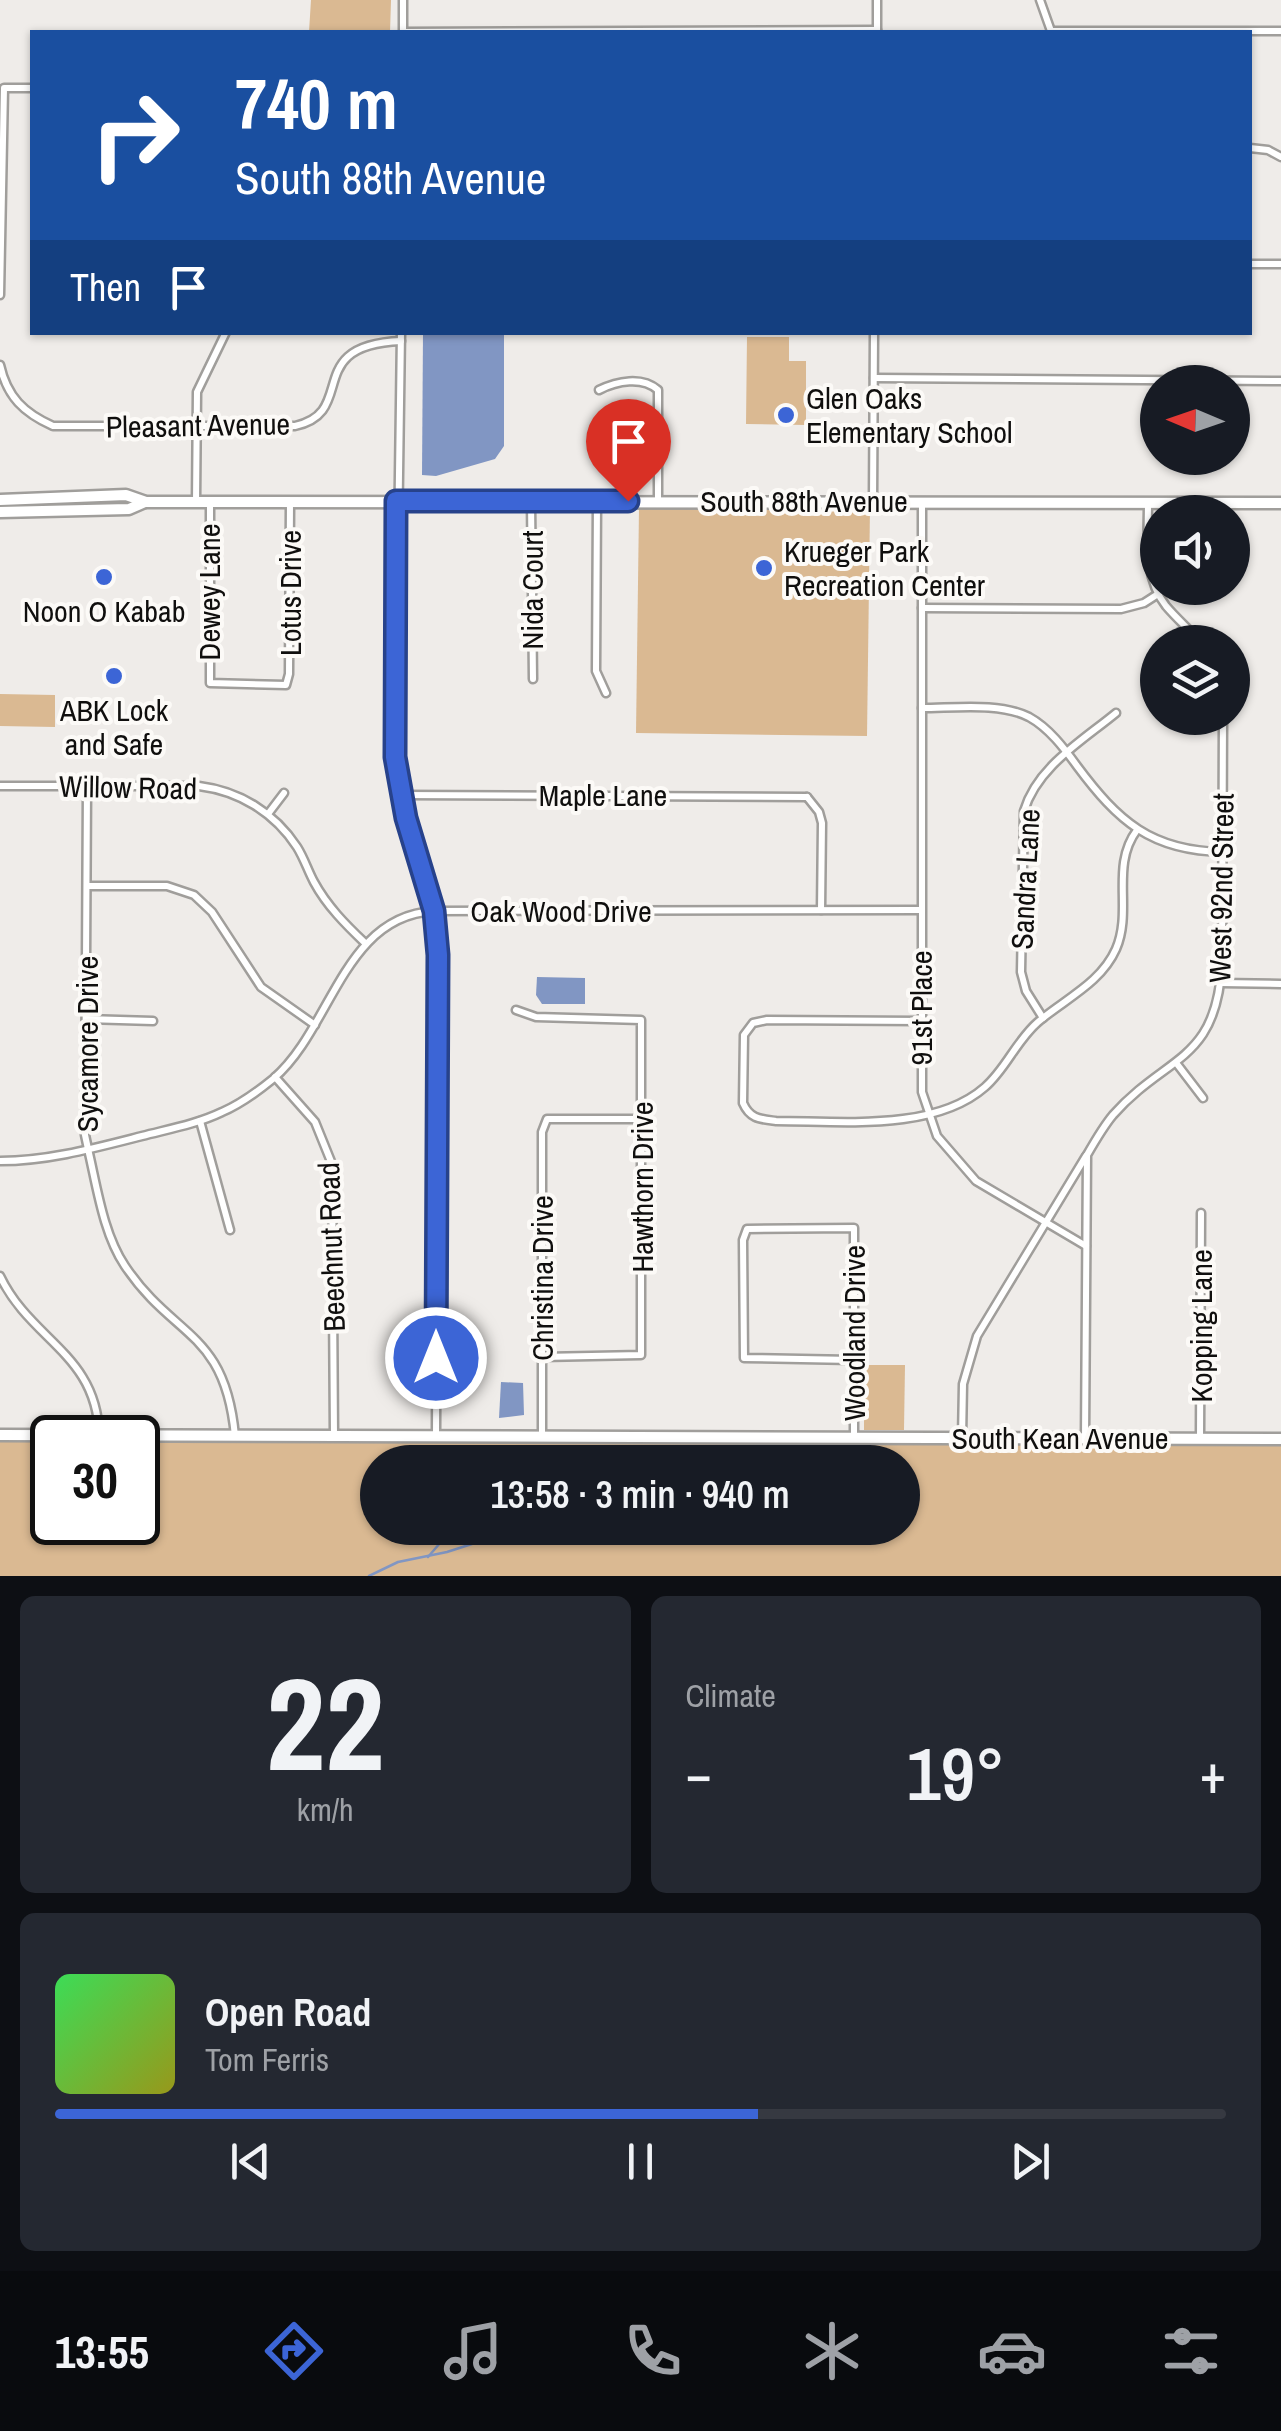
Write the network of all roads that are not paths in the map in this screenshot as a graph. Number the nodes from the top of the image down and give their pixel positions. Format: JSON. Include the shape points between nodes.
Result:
{"nodes":[{"id":1,"x":403,"y":0,"type":"edge"},
{"id":2,"x":877,"y":0,"type":"edge"},
{"id":3,"x":1040,"y":0,"type":"edge"},
{"id":4,"x":403,"y":30,"type":"edge"},
{"id":5,"x":877,"y":30,"type":"edge"},
{"id":6,"x":1050,"y":30,"type":"edge"},
{"id":7,"x":1252,"y":31,"type":"edge"},
{"id":8,"x":1281,"y":31,"type":"edge"},
{"id":9,"x":30,"y":88,"type":"edge"},
{"id":10,"x":1252,"y":148,"type":"edge"},
{"id":11,"x":1281,"y":157,"type":"edge"},
{"id":12,"x":1,"y":168,"type":"edge"},
{"id":13,"x":1252,"y":264,"type":"edge"},
{"id":14,"x":1281,"y":264,"type":"edge"},
{"id":15,"x":0,"y":295,"type":"edge"},
{"id":16,"x":224,"y":335,"type":"edge"},
{"id":17,"x":874,"y":335,"type":"edge"},
{"id":18,"x":401,"y":337,"type":"edge"},
{"id":19,"x":0,"y":365,"type":"edge"},
{"id":20,"x":874,"y":378,"type":"junction"},
{"id":21,"x":1281,"y":381,"type":"edge"},
{"id":22,"x":599,"y":390,"type":"dead end"},
{"id":23,"x":196,"y":426,"type":"junction"},
{"id":24,"x":0,"y":500,"type":"edge"},
{"id":25,"x":922,"y":500,"type":"junction"},
{"id":26,"x":396,"y":501,"type":"junction"},
{"id":27,"x":531,"y":501,"type":"junction"},
{"id":28,"x":597,"y":501,"type":"junction"},
{"id":29,"x":658,"y":501,"type":"junction"},
{"id":30,"x":872,"y":501,"type":"junction"},
{"id":31,"x":146,"y":502,"type":"junction"},
{"id":32,"x":196,"y":502,"type":"junction"},
{"id":33,"x":210,"y":502,"type":"junction"},
{"id":34,"x":290,"y":502,"type":"junction"},
{"id":35,"x":1140,"y":502,"type":"edge"},
{"id":36,"x":1250,"y":503,"type":"edge"},
{"id":37,"x":1281,"y":503,"type":"edge"},
{"id":38,"x":0,"y":512,"type":"edge"},
{"id":39,"x":1140,"y":604,"type":"edge"},
{"id":40,"x":1168,"y":605,"type":"edge"},
{"id":41,"x":922,"y":608,"type":"junction"},
{"id":42,"x":1185,"y":625,"type":"edge"},
{"id":43,"x":532,"y":679,"type":"dead end"},
{"id":44,"x":286,"y":684,"type":"joint"},
{"id":45,"x":606,"y":694,"type":"dead end"},
{"id":46,"x":922,"y":708,"type":"junction"},
{"id":47,"x":1116,"y":713,"type":"dead end"},
{"id":48,"x":1223,"y":735,"type":"edge"},
{"id":49,"x":1067,"y":753,"type":"junction"},
{"id":50,"x":0,"y":786,"type":"edge"},
{"id":51,"x":87,"y":787,"type":"junction"},
{"id":52,"x":813,"y":790,"type":"dead end"},
{"id":53,"x":284,"y":792,"type":"dead end"},
{"id":54,"x":400,"y":796,"type":"junction"},
{"id":55,"x":807,"y":798,"type":"junction"},
{"id":56,"x":268,"y":814,"type":"junction"},
{"id":57,"x":1137,"y":830,"type":"junction"},
{"id":58,"x":1223,"y":852,"type":"junction"},
{"id":59,"x":87,"y":886,"type":"junction"},
{"id":60,"x":821,"y":910,"type":"junction"},
{"id":61,"x":921,"y":910,"type":"junction"},
{"id":62,"x":434,"y":911,"type":"junction"},
{"id":63,"x":365,"y":943,"type":"junction"},
{"id":64,"x":1221,"y":983,"type":"junction"},
{"id":65,"x":1281,"y":984,"type":"edge"},
{"id":66,"x":516,"y":1010,"type":"dead end"},
{"id":67,"x":1043,"y":1018,"type":"junction"},
{"id":68,"x":86,"y":1019,"type":"junction"},
{"id":69,"x":153,"y":1020,"type":"dead end"},
{"id":70,"x":921,"y":1021,"type":"junction"},
{"id":71,"x":315,"y":1024,"type":"junction"},
{"id":72,"x":1177,"y":1064,"type":"junction"},
{"id":73,"x":276,"y":1078,"type":"junction"},
{"id":74,"x":1203,"y":1098,"type":"dead end"},
{"id":75,"x":928,"y":1113,"type":"junction"},
{"id":76,"x":642,"y":1119,"type":"junction"},
{"id":77,"x":200,"y":1120,"type":"junction"},
{"id":78,"x":88,"y":1149,"type":"junction"},
{"id":79,"x":1087,"y":1154,"type":"junction"},
{"id":80,"x":0,"y":1162,"type":"edge"},
{"id":81,"x":1201,"y":1213,"type":"dead end"},
{"id":82,"x":1045,"y":1222,"type":"junction"},
{"id":83,"x":230,"y":1230,"type":"dead end"},
{"id":84,"x":1086,"y":1246,"type":"junction"},
{"id":85,"x":0,"y":1276,"type":"edge"},
{"id":86,"x":542,"y":1357,"type":"junction"},
{"id":87,"x":853,"y":1360,"type":"junction"},
{"id":88,"x":98,"y":1415,"type":"edge"},
{"id":89,"x":0,"y":1435,"type":"edge"},
{"id":90,"x":30,"y":1435,"type":"edge"},
{"id":91,"x":160,"y":1435,"type":"edge"},
{"id":92,"x":235,"y":1436,"type":"junction"},
{"id":93,"x":334,"y":1436,"type":"junction"},
{"id":94,"x":436,"y":1436,"type":"junction"},
{"id":95,"x":542,"y":1436,"type":"junction"},
{"id":96,"x":854,"y":1438,"type":"junction"},
{"id":97,"x":962,"y":1438,"type":"junction"},
{"id":98,"x":1085,"y":1438,"type":"junction"},
{"id":99,"x":1200,"y":1439,"type":"junction"},
{"id":100,"x":1281,"y":1439,"type":"edge"}],
"edges":[{"from":1,"to":4,"type":"street"},
{"from":2,"to":5,"type":"street"},
{"from":3,"to":6,"type":"street"},
{"from":7,"to":8,"type":"street"},
{"from":9,"to":12,"type":"street","via":[[4,88]]},
{"from":10,"to":11,"type":"street"},
{"from":12,"to":15,"type":"street"},
{"from":13,"to":14,"type":"street"},
{"from":16,"to":23,"type":"street","via":[[199,383]]},
{"from":17,"to":20,"type":"street"},
{"from":18,"to":23,"type":"street","name":"Pleasant Avenue","via":[[349,353],[325,408],[304,424]]},
{"from":18,"to":26,"type":"street"},
{"from":19,"to":23,"type":"street","name":"Pleasant Avenue","via":[[17,405],[53,426]]},
{"from":20,"to":21,"type":"street"},
{"from":20,"to":30,"type":"street"},
{"from":22,"to":29,"type":"street","via":[[614,382],[644,382],[658,390]]},
{"from":23,"to":32,"type":"street"},
{"from":24,"to":31,"type":"street","name":"South 88th Avenue","via":[[126,496]]},
{"from":25,"to":30,"type":"street","name":"South 88th Avenue"},
{"from":25,"to":35,"type":"street","name":"South 88th Avenue"},
{"from":25,"to":41,"type":"street","name":"91st Place"},
{"from":26,"to":27,"type":"street","name":"South 88th Avenue"},
{"from":26,"to":34,"type":"street","name":"South 88th Avenue"},
{"from":26,"to":54,"type":"street","via":[[394,738]]},
{"from":27,"to":28,"type":"street","name":"South 88th Avenue"},
{"from":27,"to":43,"type":"street","name":"Nida Court"},
{"from":28,"to":29,"type":"street","name":"South 88th Avenue"},
{"from":28,"to":45,"type":"street","via":[[596,672]]},
{"from":29,"to":30,"type":"street","name":"South 88th Avenue"},
{"from":31,"to":32,"type":"street","name":"South 88th Avenue"},
{"from":31,"to":38,"type":"street","name":"South 88th Avenue","via":[[129,509]]},
{"from":32,"to":33,"type":"street","name":"South 88th Avenue"},
{"from":33,"to":34,"type":"street","name":"South 88th Avenue"},
{"from":33,"to":44,"type":"street","name":"Dewey Lane","via":[[210,683]]},
{"from":34,"to":44,"type":"street","name":"Lotus Drive"},
{"from":36,"to":37,"type":"street","name":"South 88th Avenue"},
{"from":39,"to":41,"type":"street"},
{"from":40,"to":42,"type":"street"},
{"from":41,"to":46,"type":"street","name":"91st Place"},
{"from":46,"to":49,"type":"street","via":[[1018,712]]},
{"from":46,"to":61,"type":"street","name":"91st Place"},
{"from":47,"to":49,"type":"street","name":"Sandra Lane"},
{"from":48,"to":58,"type":"street","name":"West 92nd Street"},
{"from":49,"to":57,"type":"street"},
{"from":49,"to":67,"type":"street","name":"Sandra Lane","via":[[1036,782],[1021,832],[1021,972]]},
{"from":50,"to":51,"type":"street","name":"Willow Road"},
{"from":51,"to":56,"type":"street","name":"Willow Road","via":[[212,788]]},
{"from":51,"to":59,"type":"street","name":"Sycamore Drive"},
{"from":52,"to":55,"type":"street"},
{"from":53,"to":56,"type":"street"},
{"from":54,"to":55,"type":"street","name":"Maple Lane"},
{"from":54,"to":62,"type":"street"},
{"from":55,"to":60,"type":"street","via":[[822,822]]},
{"from":56,"to":63,"type":"street","name":"Willow Road","via":[[297,847],[326,902]]},
{"from":57,"to":58,"type":"street","via":[[1177,848]]},
{"from":57,"to":67,"type":"street","via":[[1124,857],[1117,947],[1096,978]]},
{"from":58,"to":64,"type":"street","name":"West 92nd Street"},
{"from":59,"to":68,"type":"street","name":"Sycamore Drive"},
{"from":59,"to":71,"type":"street","via":[[166,886],[194,894],[261,987]]},
{"from":60,"to":61,"type":"street","name":"Oak Wood Drive"},
{"from":60,"to":62,"type":"street","name":"Oak Wood Drive"},
{"from":61,"to":70,"type":"street","name":"91st Place"},
{"from":62,"to":63,"type":"street","name":"Oak Wood Drive","via":[[396,919]]},
{"from":62,"to":94,"type":"street"},
{"from":63,"to":71,"type":"street","name":"Oak Wood Drive"},
{"from":64,"to":65,"type":"street"},
{"from":64,"to":72,"type":"street","name":"West 92nd Street","via":[[1210,1024]]},
{"from":66,"to":76,"type":"street","name":"Hawthorn Drive","via":[[536,1017],[641,1020]]},
{"from":67,"to":75,"type":"street","via":[[1019,1038],[982,1090]]},
{"from":68,"to":69,"type":"street"},
{"from":68,"to":78,"type":"street","name":"Sycamore Drive"},
{"from":70,"to":75,"type":"street","name":"91st Place","via":[[920,1075]]},
{"from":70,"to":75,"type":"street","via":[[753,1023],[744,1035],[743,1104],[756,1118],[776,1121],[892,1121]]},
{"from":71,"to":73,"type":"street","name":"Oak Wood Drive"},
{"from":72,"to":74,"type":"street"},
{"from":72,"to":79,"type":"street","name":"West 92nd Street","via":[[1113,1116]]},
{"from":73,"to":77,"type":"street","name":"Oak Wood Drive","via":[[240,1104]]},
{"from":73,"to":93,"type":"street","name":"Beechnut Road","via":[[316,1122],[332,1164]]},
{"from":75,"to":82,"type":"street","name":"91st Place","via":[[945,1148],[976,1181]]},
{"from":76,"to":86,"type":"street","name":"Christina Drive","via":[[546,1120]]},
{"from":76,"to":86,"type":"street","name":"Hawthorn Drive","via":[[641,1355]]},
{"from":77,"to":78,"type":"street","name":"Oak Wood Drive"},
{"from":77,"to":83,"type":"street"},
{"from":78,"to":80,"type":"street","name":"Oak Wood Drive"},
{"from":78,"to":92,"type":"street","name":"Sycamore Drive","via":[[120,1258],[220,1369]]},
{"from":79,"to":82,"type":"street","name":"West 92nd Street"},
{"from":79,"to":84,"type":"street"},
{"from":81,"to":99,"type":"street","name":"Kopping Lane"},
{"from":82,"to":84,"type":"street"},
{"from":82,"to":97,"type":"street","via":[[977,1336],[963,1384]]},
{"from":84,"to":98,"type":"street"},
{"from":85,"to":88,"type":"street","via":[[84,1377]]},
{"from":86,"to":95,"type":"street","name":"Christina Drive"},
{"from":87,"to":87,"type":"street","name":"Woodland Drive","via":[[854,1228],[747,1229],[744,1358]]},
{"from":87,"to":96,"type":"street","name":"Woodland Drive"},
{"from":89,"to":90,"type":"street","name":"South Kean Avenue"},
{"from":91,"to":92,"type":"street","name":"South Kean Avenue"},
{"from":92,"to":93,"type":"street","name":"South Kean Avenue"},
{"from":93,"to":94,"type":"street","name":"South Kean Avenue"},
{"from":94,"to":95,"type":"street","name":"South Kean Avenue"},
{"from":95,"to":96,"type":"street","name":"South Kean Avenue"},
{"from":96,"to":97,"type":"street","name":"South Kean Avenue"},
{"from":97,"to":98,"type":"street","name":"South Kean Avenue"},
{"from":98,"to":99,"type":"street","name":"South Kean Avenue"},
{"from":99,"to":100,"type":"street","name":"South Kean Avenue"}]}
